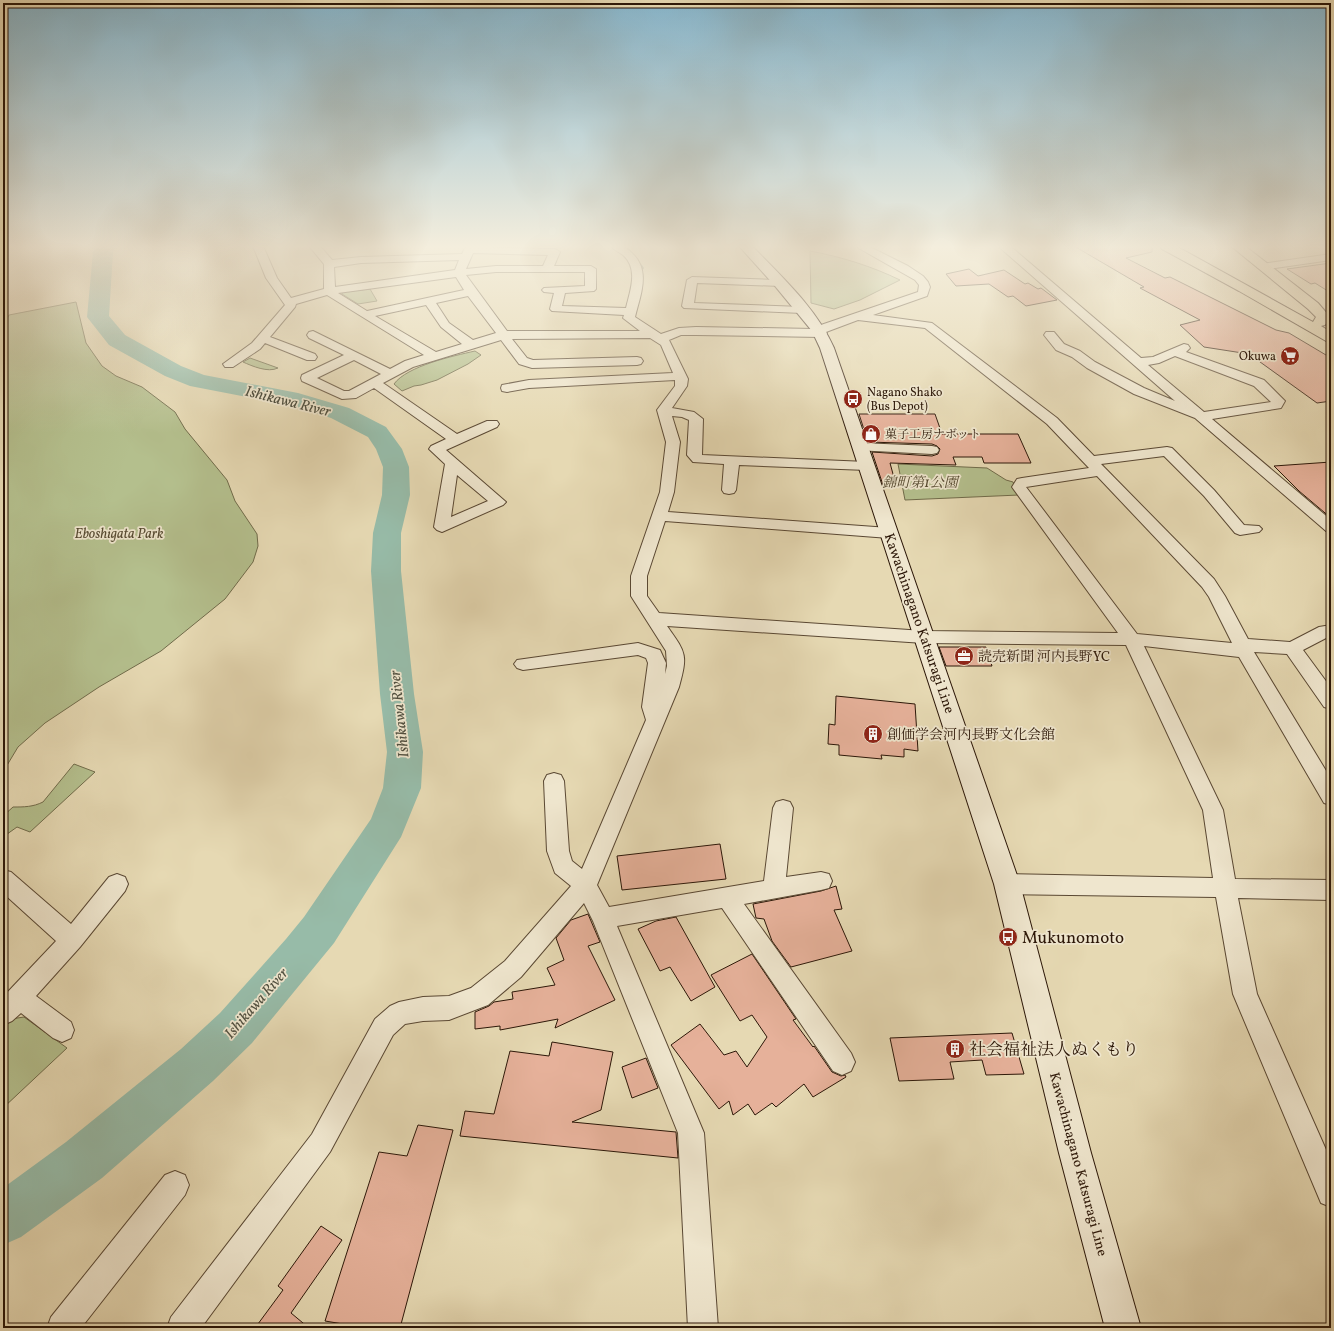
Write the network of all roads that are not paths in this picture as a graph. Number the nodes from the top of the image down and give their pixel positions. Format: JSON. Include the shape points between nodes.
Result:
{"nodes":[{"id":1,"x":289,"y":308,"type":"edge"},
{"id":2,"x":356,"y":308,"type":"edge"},
{"id":3,"x":395,"y":308,"type":"edge"},
{"id":4,"x":434,"y":308,"type":"edge"},
{"id":5,"x":484,"y":308,"type":"edge"},
{"id":6,"x":556,"y":308,"type":"edge"},
{"id":7,"x":632,"y":308,"type":"edge"},
{"id":8,"x":748,"y":308,"type":"edge"},
{"id":9,"x":885,"y":308,"type":"edge"},
{"id":10,"x":1076,"y":308,"type":"edge"},
{"id":11,"x":1287,"y":308,"type":"edge"},
{"id":12,"x":1292,"y":308,"type":"edge"},
{"id":13,"x":1315,"y":308,"type":"edge"},
{"id":14,"x":802,"y":310,"type":"joint"},
{"id":15,"x":631,"y":312,"type":"junction"},
{"id":16,"x":367,"y":314,"type":"junction"},
{"id":17,"x":858,"y":317,"type":"junction"},
{"id":18,"x":1320,"y":325,"type":"edge"},
{"id":19,"x":820,"y":331,"type":"junction"},
{"id":20,"x":313,"y":335,"type":"dead end"},
{"id":21,"x":503,"y":335,"type":"junction"},
{"id":22,"x":1050,"y":335,"type":"dead end"},
{"id":23,"x":656,"y":337,"type":"junction"},
{"id":24,"x":262,"y":338,"type":"junction"},
{"id":25,"x":1331,"y":338,"type":"edge"},
{"id":26,"x":471,"y":345,"type":"junction"},
{"id":27,"x":353,"y":356,"type":"junction"},
{"id":28,"x":434,"y":356,"type":"junction"},
{"id":29,"x":310,"y":357,"type":"dead end"},
{"id":30,"x":637,"y":361,"type":"dead end"},
{"id":31,"x":1139,"y":362,"type":"junction"},
{"id":32,"x":229,"y":364,"type":"dead end"},
{"id":33,"x":391,"y":374,"type":"junction"},
{"id":34,"x":681,"y":376,"type":"junction"},
{"id":35,"x":374,"y":382,"type":"junction"},
{"id":36,"x":507,"y":388,"type":"dead end"},
{"id":37,"x":665,"y":412,"type":"junction"},
{"id":38,"x":1202,"y":416,"type":"junction"},
{"id":39,"x":492,"y":424,"type":"dead end"},
{"id":40,"x":456,"y":440,"type":"junction"},
{"id":41,"x":932,"y":450,"type":"dead end"},
{"id":42,"x":864,"y":457,"type":"junction"},
{"id":43,"x":732,"y":460,"type":"junction"},
{"id":44,"x":452,"y":463,"type":"dead end"},
{"id":45,"x":1095,"y":466,"type":"junction"},
{"id":46,"x":729,"y":490,"type":"dead end"},
{"id":47,"x":659,"y":516,"type":"junction"},
{"id":48,"x":1331,"y":528,"type":"edge"},
{"id":49,"x":1254,"y":529,"type":"dead end"},
{"id":50,"x":889,"y":533,"type":"junction"},
{"id":51,"x":655,"y":619,"type":"junction"},
{"id":52,"x":1331,"y":631,"type":"edge"},
{"id":53,"x":924,"y":637,"type":"junction"},
{"id":54,"x":1132,"y":639,"type":"junction"},
{"id":55,"x":1243,"y":648,"type":"junction"},
{"id":56,"x":1292,"y":648,"type":"junction"},
{"id":57,"x":523,"y":664,"type":"dead end"},
{"id":58,"x":1331,"y":702,"type":"edge"},
{"id":59,"x":655,"y":722,"type":"junction"},
{"id":60,"x":554,"y":781,"type":"dead end"},
{"id":61,"x":1331,"y":797,"type":"edge"},
{"id":62,"x":783,"y":808,"type":"dead end"},
{"id":63,"x":3,"y":879,"type":"edge"},
{"id":64,"x":821,"y":881,"type":"dead end"},
{"id":65,"x":116,"y":884,"type":"dead end"},
{"id":66,"x":1007,"y":884,"type":"junction"},
{"id":67,"x":586,"y":885,"type":"junction"},
{"id":68,"x":1225,"y":888,"type":"junction"},
{"id":69,"x":774,"y":889,"type":"junction"},
{"id":70,"x":1331,"y":890,"type":"edge"},
{"id":71,"x":727,"y":897,"type":"junction"},
{"id":72,"x":603,"y":918,"type":"junction"},
{"id":73,"x":72,"y":940,"type":"junction"},
{"id":74,"x":11,"y":1005,"type":"edge"},
{"id":75,"x":62,"y":1030,"type":"dead end"},
{"id":76,"x":842,"y":1062,"type":"dead end"},
{"id":77,"x":175,"y":1185,"type":"dead end"},
{"id":78,"x":1331,"y":1193,"type":"edge"},
{"id":79,"x":62,"y":1328,"type":"edge"},
{"id":80,"x":182,"y":1328,"type":"edge"},
{"id":81,"x":703,"y":1328,"type":"edge"},
{"id":82,"x":1123,"y":1328,"type":"edge"}],
"edges":[{"from":1,"to":24,"type":"street"},
{"from":2,"to":16,"type":"street"},
{"from":3,"to":16,"type":"street"},
{"from":4,"to":26,"type":"street","via":[[445,324]]},
{"from":5,"to":21,"type":"street"},
{"from":6,"to":15,"type":"street"},
{"from":7,"to":15,"type":"street"},
{"from":8,"to":14,"type":"street"},
{"from":9,"to":17,"type":"street"},
{"from":10,"to":31,"type":"street"},
{"from":11,"to":18,"type":"highway"},
{"from":12,"to":18,"type":"highway"},
{"from":13,"to":18,"type":"highway","via":[[1322,317]]},
{"from":14,"to":19,"type":"main road","name":"Kawachinagano Katsuragi Line"},
{"from":15,"to":23,"type":"street","via":[[629,318]]},
{"from":16,"to":28,"type":"street"},
{"from":17,"to":19,"type":"street"},
{"from":17,"to":45,"type":"street","via":[[928,325],[1052,421]]},
{"from":18,"to":25,"type":"highway"},
{"from":19,"to":23,"type":"street","via":[[696,331]]},
{"from":19,"to":42,"type":"main road","name":"Kawachinagano Katsuragi Line"},
{"from":20,"to":27,"type":"street"},
{"from":21,"to":23,"type":"street"},
{"from":21,"to":26,"type":"street"},
{"from":21,"to":30,"type":"street","via":[[523,361],[532,364]]},
{"from":22,"to":38,"type":"street","via":[[1060,347],[1139,391]]},
{"from":23,"to":34,"type":"street","via":[[666,343]]},
{"from":24,"to":29,"type":"street"},
{"from":24,"to":32,"type":"street","via":[[256,346]]},
{"from":26,"to":28,"type":"street"},
{"from":27,"to":33,"type":"street"},
{"from":27,"to":35,"type":"street","via":[[307,378],[342,395],[351,395]]},
{"from":28,"to":33,"type":"street","via":[[409,364]]},
{"from":31,"to":38,"type":"street"},
{"from":31,"to":38,"type":"street","via":[[1155,360],[1179,350],[1259,383],[1278,401],[1276,405]]},
{"from":33,"to":35,"type":"street"},
{"from":34,"to":36,"type":"street","via":[[529,384]]},
{"from":34,"to":37,"type":"street","via":[[681,386]]},
{"from":35,"to":40,"type":"street"},
{"from":37,"to":43,"type":"street","via":[[684,412],[696,419],[694,455],[698,459]]},
{"from":37,"to":47,"type":"street","via":[[673,442],[667,492]]},
{"from":38,"to":48,"type":"street"},
{"from":39,"to":40,"type":"street"},
{"from":40,"to":44,"type":"street","via":[[436,449]]},
{"from":41,"to":42,"type":"street"},
{"from":42,"to":43,"type":"street"},
{"from":42,"to":50,"type":"main road","name":"Kawachinagano Katsuragi Line"},
{"from":43,"to":46,"type":"street"},
{"from":45,"to":49,"type":"street","via":[[1167,451],[1210,493],[1240,530]]},
{"from":45,"to":54,"type":"street","via":[[1022,482],[1019,487]]},
{"from":45,"to":55,"type":"street","via":[[1208,583]]},
{"from":47,"to":50,"type":"street"},
{"from":47,"to":51,"type":"street","via":[[639,576],[639,596]]},
{"from":50,"to":53,"type":"main road","name":"Kawachinagano Katsuragi Line"},
{"from":51,"to":53,"type":"street"},
{"from":51,"to":59,"type":"street","via":[[675,651],[676,666]]},
{"from":52,"to":56,"type":"street","via":[[1325,631]]},
{"from":53,"to":54,"type":"street"},
{"from":53,"to":66,"type":"main road","name":"Kawachinagano Katsuragi Line"},
{"from":54,"to":55,"type":"street"},
{"from":54,"to":68,"type":"street","via":[[1213,810]]},
{"from":55,"to":56,"type":"street"},
{"from":55,"to":61,"type":"street"},
{"from":56,"to":58,"type":"street"},
{"from":57,"to":59,"type":"street","via":[[638,649],[654,654],[657,663],[651,707]]},
{"from":59,"to":67,"type":"street"},
{"from":60,"to":67,"type":"street","via":[[558,851],[563,866]]},
{"from":62,"to":69,"type":"street"},
{"from":63,"to":73,"type":"street"},
{"from":64,"to":69,"type":"street"},
{"from":65,"to":73,"type":"street"},
{"from":66,"to":68,"type":"street"},
{"from":66,"to":82,"type":"main road","name":"Kawachinagano Katsuragi Line","via":[[1075,1153]]},
{"from":67,"to":72,"type":"street"},
{"from":67,"to":80,"type":"street","via":[[513,970],[479,997],[449,1008],[423,1009],[399,1014],[384,1028],[321,1143]]},
{"from":68,"to":70,"type":"street"},
{"from":68,"to":78,"type":"street","via":[[1245,994]]},
{"from":69,"to":71,"type":"street"},
{"from":71,"to":72,"type":"street"},
{"from":71,"to":76,"type":"street"},
{"from":72,"to":81,"type":"street","via":[[691,1133]]},
{"from":73,"to":74,"type":"street"},
{"from":74,"to":75,"type":"street"},
{"from":77,"to":79,"type":"street"}]}
